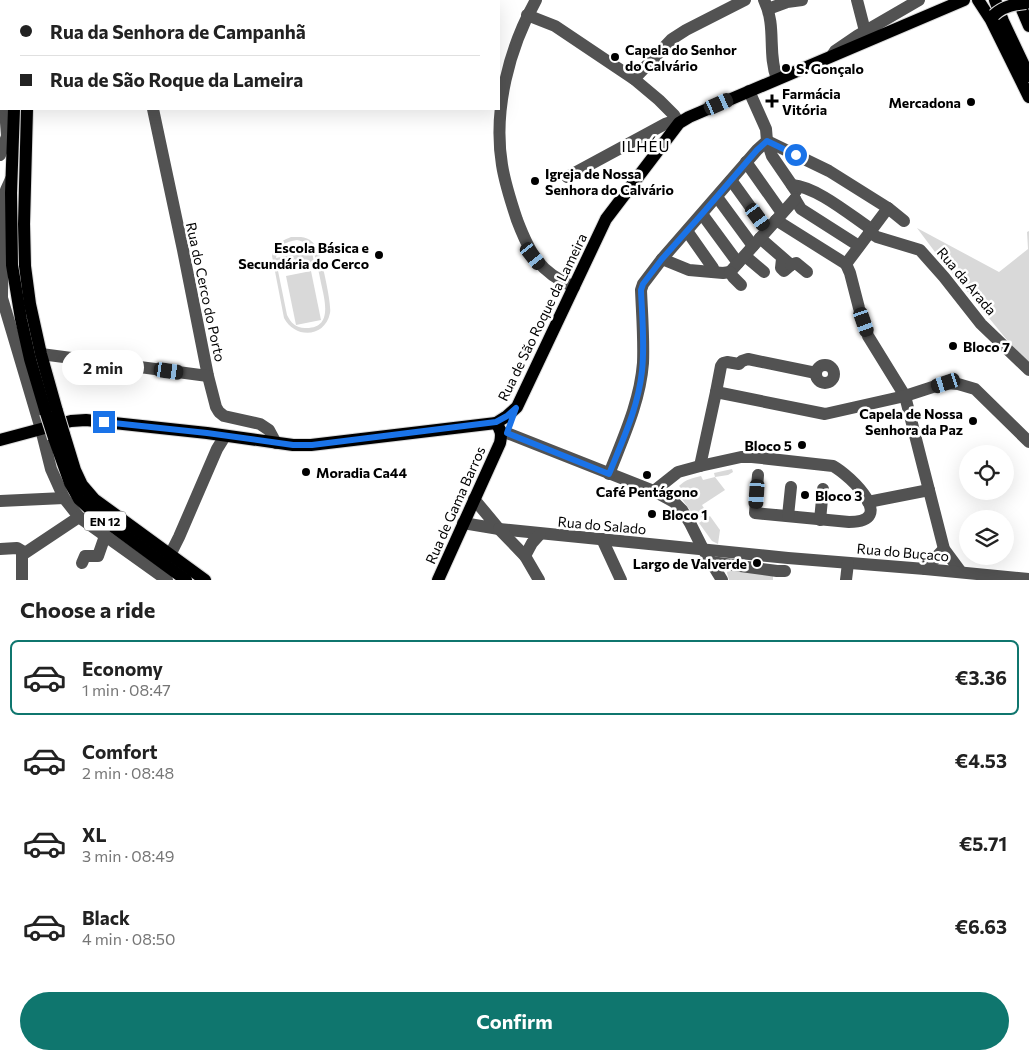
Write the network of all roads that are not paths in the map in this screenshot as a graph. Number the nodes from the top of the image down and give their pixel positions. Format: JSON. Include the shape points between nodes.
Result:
{"nodes":[{"id":1,"x":536,"y":0,"type":"edge"},
{"id":2,"x":745,"y":0,"type":"edge"},
{"id":3,"x":802,"y":0,"type":"edge"},
{"id":4,"x":857,"y":0,"type":"edge"},
{"id":5,"x":919,"y":0,"type":"edge"},
{"id":6,"x":964,"y":0,"type":"edge"},
{"id":7,"x":978,"y":0,"type":"edge"},
{"id":8,"x":995,"y":0,"type":"edge"},
{"id":9,"x":1024,"y":2,"type":"edge"},
{"id":10,"x":766,"y":5,"type":"edge"},
{"id":11,"x":528,"y":15,"type":"junction"},
{"id":12,"x":993,"y":18,"type":"junction"},
{"id":13,"x":1029,"y":26,"type":"edge"},
{"id":14,"x":865,"y":32,"type":"junction"},
{"id":15,"x":830,"y":58,"type":"junction"},
{"id":16,"x":1029,"y":76,"type":"edge"},
{"id":17,"x":634,"y":79,"type":"junction"},
{"id":18,"x":778,"y":79,"type":"junction"},
{"id":19,"x":749,"y":91,"type":"junction"},
{"id":20,"x":1029,"y":97,"type":"edge"},
{"id":21,"x":5,"y":110,"type":"edge"},
{"id":22,"x":14,"y":110,"type":"edge"},
{"id":23,"x":26,"y":110,"type":"edge"},
{"id":24,"x":153,"y":110,"type":"edge"},
{"id":25,"x":680,"y":123,"type":"junction"},
{"id":26,"x":767,"y":141,"type":"junction"},
{"id":27,"x":0,"y":155,"type":"edge"},
{"id":28,"x":746,"y":162,"type":"junction"},
{"id":29,"x":12,"y":177,"type":"junction"},
{"id":30,"x":567,"y":177,"type":"dead end"},
{"id":31,"x":731,"y":180,"type":"junction"},
{"id":32,"x":0,"y":185,"type":"edge"},
{"id":33,"x":792,"y":185,"type":"junction"},
{"id":34,"x":717,"y":197,"type":"junction"},
{"id":35,"x":795,"y":199,"type":"junction"},
{"id":36,"x":4,"y":200,"type":"junction"},
{"id":37,"x":888,"y":208,"type":"junction"},
{"id":38,"x":702,"y":214,"type":"junction"},
{"id":39,"x":779,"y":216,"type":"junction"},
{"id":40,"x":904,"y":221,"type":"dead end"},
{"id":41,"x":687,"y":231,"type":"junction"},
{"id":42,"x":870,"y":231,"type":"junction"},
{"id":43,"x":760,"y":238,"type":"junction"},
{"id":44,"x":859,"y":246,"type":"junction"},
{"id":45,"x":662,"y":259,"type":"junction"},
{"id":46,"x":738,"y":264,"type":"junction"},
{"id":47,"x":846,"y":264,"type":"junction"},
{"id":48,"x":12,"y":265,"type":"junction"},
{"id":49,"x":713,"y":272,"type":"junction"},
{"id":50,"x":764,"y":272,"type":"dead end"},
{"id":51,"x":807,"y":272,"type":"dead end"},
{"id":52,"x":741,"y":285,"type":"dead end"},
{"id":53,"x":574,"y":287,"type":"junction"},
{"id":54,"x":10,"y":325,"type":"junction"},
{"id":55,"x":40,"y":354,"type":"junction"},
{"id":56,"x":1029,"y":370,"type":"edge"},
{"id":57,"x":816,"y":374,"type":"dead end"},
{"id":58,"x":208,"y":376,"type":"junction"},
{"id":59,"x":716,"y":392,"type":"junction"},
{"id":60,"x":905,"y":396,"type":"junction"},
{"id":61,"x":516,"y":408,"type":"junction"},
{"id":62,"x":52,"y":412,"type":"junction"},
{"id":63,"x":496,"y":422,"type":"junction"},
{"id":64,"x":41,"y":429,"type":"junction"},
{"id":65,"x":59,"y":436,"type":"junction"},
{"id":66,"x":225,"y":436,"type":"junction"},
{"id":67,"x":503,"y":438,"type":"junction"},
{"id":68,"x":0,"y":440,"type":"edge"},
{"id":69,"x":1029,"y":442,"type":"edge"},
{"id":70,"x":276,"y":443,"type":"junction"},
{"id":71,"x":700,"y":466,"type":"junction"},
{"id":72,"x":609,"y":474,"type":"junction"},
{"id":73,"x":758,"y":475,"type":"dead end"},
{"id":74,"x":791,"y":487,"type":"dead end"},
{"id":75,"x":823,"y":489,"type":"dead end"},
{"id":76,"x":929,"y":490,"type":"junction"},
{"id":77,"x":654,"y":491,"type":"junction"},
{"id":78,"x":64,"y":498,"type":"junction"},
{"id":79,"x":474,"y":499,"type":"junction"},
{"id":80,"x":0,"y":501,"type":"edge"},
{"id":81,"x":868,"y":502,"type":"junction"},
{"id":82,"x":788,"y":516,"type":"junction"},
{"id":83,"x":79,"y":517,"type":"junction"},
{"id":84,"x":820,"y":520,"type":"junction"},
{"id":85,"x":464,"y":524,"type":"junction"},
{"id":86,"x":499,"y":529,"type":"junction"},
{"id":87,"x":540,"y":534,"type":"junction"},
{"id":88,"x":106,"y":536,"type":"junction"},
{"id":89,"x":602,"y":540,"type":"junction"},
{"id":90,"x":0,"y":549,"type":"edge"},
{"id":91,"x":703,"y":549,"type":"junction"},
{"id":92,"x":944,"y":550,"type":"junction"},
{"id":93,"x":169,"y":554,"type":"junction"},
{"id":94,"x":22,"y":555,"type":"junction"},
{"id":95,"x":525,"y":556,"type":"junction"},
{"id":96,"x":804,"y":560,"type":"junction"},
{"id":97,"x":82,"y":562,"type":"dead end"},
{"id":98,"x":711,"y":562,"type":"junction"},
{"id":99,"x":848,"y":563,"type":"junction"},
{"id":100,"x":925,"y":569,"type":"junction"},
{"id":101,"x":782,"y":575,"type":"edge"},
{"id":102,"x":960,"y":576,"type":"edge"},
{"id":103,"x":1029,"y":579,"type":"edge"},
{"id":104,"x":22,"y":580,"type":"edge"},
{"id":105,"x":167,"y":580,"type":"edge"},
{"id":106,"x":186,"y":580,"type":"edge"},
{"id":107,"x":205,"y":580,"type":"edge"},
{"id":108,"x":438,"y":580,"type":"edge"},
{"id":109,"x":539,"y":580,"type":"edge"},
{"id":110,"x":621,"y":580,"type":"edge"},
{"id":111,"x":722,"y":580,"type":"edge"},
{"id":112,"x":846,"y":580,"type":"edge"}],
"edges":[{"from":1,"to":11,"type":"street"},
{"from":2,"to":17,"type":"street","via":[[672,39]]},
{"from":3,"to":10,"type":"street"},
{"from":4,"to":14,"type":"street"},
{"from":5,"to":14,"type":"street"},
{"from":6,"to":15,"type":"main road","name":"Rua de São Roque da Lameira"},
{"from":7,"to":12,"type":"main road"},
{"from":8,"to":16,"type":"main road"},
{"from":9,"to":12,"type":"main road","bridge":true,"via":[[1001,10]]},
{"from":9,"to":13,"type":"main road"},
{"from":10,"to":18,"type":"street","via":[[772,28],[772,62]]},
{"from":11,"to":17,"type":"street","via":[[555,26]]},
{"from":11,"to":53,"type":"street","via":[[512,54],[501,105],[502,164],[508,196],[533,256],[548,272]]},
{"from":12,"to":20,"type":"main road"},
{"from":14,"to":15,"type":"street","via":[[835,51]]},
{"from":15,"to":18,"type":"main road","name":"Rua de São Roque da Lameira"},
{"from":17,"to":25,"type":"street"},
{"from":18,"to":19,"type":"main road","name":"Rua de São Roque da Lameira"},
{"from":19,"to":25,"type":"main road","name":"Rua de São Roque da Lameira"},
{"from":19,"to":26,"type":"street","via":[[766,129]]},
{"from":21,"to":27,"type":"street","via":[[7,136]]},
{"from":22,"to":29,"type":"main road","number":"EN 12"},
{"from":23,"to":55,"type":"main road","number":"EN 12","via":[[25,266]]},
{"from":24,"to":58,"type":"street","name":"Rua do Cerco do Porto"},
{"from":25,"to":30,"type":"street","via":[[665,124]]},
{"from":25,"to":53,"type":"main road","name":"Rua de São Roque da Lameira","via":[[606,219]]},
{"from":26,"to":28,"type":"street"},
{"from":26,"to":33,"type":"street","via":[[772,156]]},
{"from":26,"to":37,"type":"street","via":[[829,171]]},
{"from":28,"to":31,"type":"street"},
{"from":28,"to":39,"type":"street"},
{"from":29,"to":36,"type":"street"},
{"from":29,"to":48,"type":"main road","number":"EN 12"},
{"from":31,"to":34,"type":"street"},
{"from":31,"to":43,"type":"street"},
{"from":32,"to":36,"type":"street"},
{"from":33,"to":35,"type":"street","via":[[796,190]]},
{"from":33,"to":42,"type":"street","name":"Rua da Arada","via":[[802,186],[823,197]]},
{"from":34,"to":38,"type":"street"},
{"from":34,"to":43,"type":"street"},
{"from":35,"to":39,"type":"street"},
{"from":35,"to":44,"type":"street","via":[[801,209]]},
{"from":36,"to":54,"type":"street","via":[[2,298]]},
{"from":37,"to":40,"type":"street"},
{"from":37,"to":42,"type":"street"},
{"from":38,"to":41,"type":"street"},
{"from":38,"to":46,"type":"street"},
{"from":39,"to":43,"type":"street"},
{"from":39,"to":47,"type":"street"},
{"from":41,"to":45,"type":"street"},
{"from":41,"to":49,"type":"street"},
{"from":42,"to":44,"type":"street"},
{"from":42,"to":56,"type":"street","name":"Rua da Arada","via":[[877,237],[920,250],[981,324]]},
{"from":43,"to":46,"type":"street"},
{"from":43,"to":51,"type":"street","via":[[787,262],[796,263]]},
{"from":44,"to":47,"type":"street"},
{"from":45,"to":49,"type":"street","via":[[689,270]]},
{"from":45,"to":72,"type":"street","via":[[641,290],[642,373],[630,424]]},
{"from":46,"to":49,"type":"street","via":[[723,273]]},
{"from":46,"to":50,"type":"street"},
{"from":46,"to":52,"type":"street","via":[[733,277]]},
{"from":47,"to":60,"type":"street","via":[[868,336]]},
{"from":48,"to":54,"type":"street","via":[[8,295]]},
{"from":48,"to":62,"type":"main road","number":"EN 12","via":[[30,359]]},
{"from":53,"to":61,"type":"main road","name":"Rua de São Roque da Lameira"},
{"from":54,"to":64,"type":"street"},
{"from":55,"to":58,"type":"street"},
{"from":55,"to":62,"type":"main road","number":"EN 12"},
{"from":57,"to":59,"type":"street","via":[[748,359],[739,364],[727,362],[721,366]]},
{"from":58,"to":70,"type":"street","name":"Rua do Cerco do Porto","via":[[218,412],[260,424],[269,430]]},
{"from":59,"to":60,"type":"street","via":[[824,414]]},
{"from":59,"to":71,"type":"street"},
{"from":60,"to":69,"type":"street","via":[[946,383],[975,389]]},
{"from":60,"to":76,"type":"street"},
{"from":61,"to":63,"type":"main road","name":"Rua de São Roque da Lameira"},
{"from":61,"to":67,"type":"main road","name":"Rua de Gama Barros"},
{"from":62,"to":65,"type":"main road","number":"EN 12","bridge":true},
{"from":63,"to":67,"type":"main road","name":"Rua de Gama Barros"},
{"from":63,"to":70,"type":"main road","name":"Rua de São Roque da Lameira","via":[[312,445]]},
{"from":64,"to":66,"type":"main road","name":"Rua de São Roque da Lameira","via":[[86,420]]},
{"from":64,"to":68,"type":"main road","name":"Rua de São Roque da Lameira"},
{"from":64,"to":78,"type":"street","via":[[51,469]]},
{"from":65,"to":93,"type":"main road","number":"EN 12","via":[[82,485],[94,499]]},
{"from":65,"to":106,"type":"main road","number":"EN 12","via":[[70,483],[79,499]]},
{"from":66,"to":70,"type":"main road","name":"Rua de São Roque da Lameira"},
{"from":66,"to":93,"type":"street"},
{"from":67,"to":72,"type":"street"},
{"from":67,"to":79,"type":"main road","name":"Rua de Gama Barros"},
{"from":71,"to":77,"type":"street","via":[[678,472]]},
{"from":71,"to":81,"type":"street","via":[[741,457],[834,466],[859,488]]},
{"from":72,"to":77,"type":"street"},
{"from":73,"to":82,"type":"street","via":[[755,513]]},
{"from":74,"to":82,"type":"street"},
{"from":75,"to":84,"type":"street"},
{"from":76,"to":81,"type":"street"},
{"from":76,"to":92,"type":"street"},
{"from":77,"to":91,"type":"street","via":[[682,510]]},
{"from":78,"to":80,"type":"street"},
{"from":78,"to":83,"type":"street"},
{"from":79,"to":85,"type":"main road","name":"Rua de Gama Barros"},
{"from":79,"to":86,"type":"street"},
{"from":81,"to":84,"type":"street","via":[[870,516],[864,521]]},
{"from":82,"to":84,"type":"street"},
{"from":83,"to":88,"type":"street"},
{"from":83,"to":94,"type":"street"},
{"from":85,"to":86,"type":"street","name":"Rua do Salado"},
{"from":85,"to":108,"type":"main road","name":"Rua de Gama Barros"},
{"from":86,"to":87,"type":"street","name":"Rua do Salado"},
{"from":86,"to":95,"type":"street"},
{"from":87,"to":89,"type":"street","name":"Rua do Salado"},
{"from":87,"to":95,"type":"street"},
{"from":88,"to":97,"type":"street","via":[[98,556],[85,556]]},
{"from":88,"to":105,"type":"street"},
{"from":89,"to":91,"type":"street","name":"Rua do Salado"},
{"from":89,"to":110,"type":"street"},
{"from":90,"to":94,"type":"street","via":[[17,548]]},
{"from":91,"to":96,"type":"street"},
{"from":91,"to":98,"type":"street"},
{"from":92,"to":100,"type":"street"},
{"from":92,"to":102,"type":"street"},
{"from":93,"to":107,"type":"main road","number":"EN 12"},
{"from":94,"to":104,"type":"street"},
{"from":95,"to":109,"type":"street"},
{"from":96,"to":99,"type":"street","name":"Rua do Buçaco"},
{"from":96,"to":101,"type":"street"},
{"from":98,"to":101,"type":"street","via":[[778,571]]},
{"from":98,"to":111,"type":"street"},
{"from":99,"to":100,"type":"street","name":"Rua do Buçaco"},
{"from":99,"to":112,"type":"street"},
{"from":100,"to":102,"type":"street","name":"Rua do Buçaco"},
{"from":102,"to":103,"type":"street","name":"Rua do Buçaco"}]}
